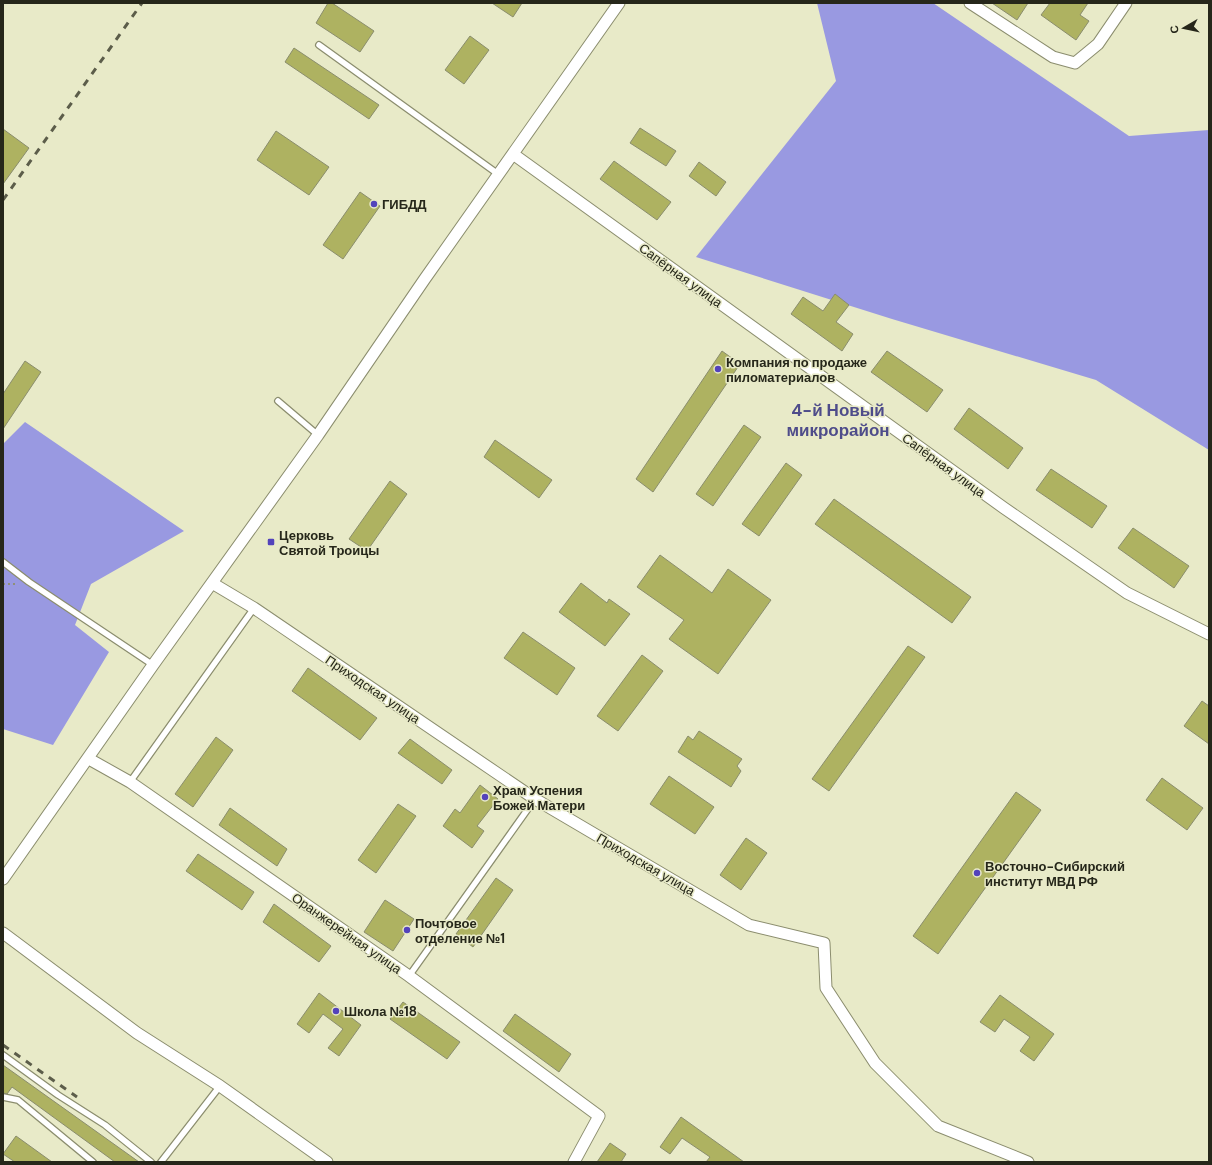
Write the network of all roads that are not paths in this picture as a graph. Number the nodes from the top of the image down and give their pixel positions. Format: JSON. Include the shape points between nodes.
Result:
{"nodes":[{"id":1,"x":619,"y":3,"type":"edge"},
{"id":2,"x":970,"y":3,"type":"edge"},
{"id":3,"x":1126,"y":3,"type":"edge"},
{"id":4,"x":319,"y":45,"type":"dead end"},
{"id":5,"x":513,"y":154,"type":"junction"},
{"id":6,"x":498,"y":174,"type":"junction"},
{"id":7,"x":278,"y":401,"type":"dead end"},
{"id":8,"x":318,"y":434,"type":"junction"},
{"id":9,"x":3,"y":562,"type":"edge"},
{"id":10,"x":212,"y":583,"type":"junction"},
{"id":11,"x":254,"y":608,"type":"junction"},
{"id":12,"x":1209,"y":634,"type":"edge"},
{"id":13,"x":153,"y":665,"type":"junction"},
{"id":14,"x":88,"y":759,"type":"junction"},
{"id":15,"x":130,"y":782,"type":"junction"},
{"id":16,"x":535,"y":799,"type":"junction"},
{"id":17,"x":3,"y":879,"type":"edge"},
{"id":18,"x":3,"y":933,"type":"edge"},
{"id":19,"x":409,"y":976,"type":"junction"},
{"id":20,"x":3,"y":1055,"type":"edge"},
{"id":21,"x":220,"y":1086,"type":"junction"},
{"id":22,"x":3,"y":1097,"type":"edge"},
{"id":23,"x":93,"y":1162,"type":"edge"},
{"id":24,"x":151,"y":1162,"type":"edge"},
{"id":25,"x":161,"y":1162,"type":"edge"},
{"id":26,"x":327,"y":1162,"type":"edge"},
{"id":27,"x":574,"y":1162,"type":"edge"},
{"id":28,"x":1028,"y":1162,"type":"edge"}],
"edges":[{"from":1,"to":5,"type":"street"},
{"from":2,"to":3,"type":"street","via":[[1053,57],[1075,63],[1098,44]]},
{"from":4,"to":6,"type":"lane"},
{"from":5,"to":6,"type":"street"},
{"from":5,"to":12,"type":"street","name":"Сапёрная улица","via":[[1127,594]]},
{"from":6,"to":8,"type":"street"},
{"from":7,"to":8,"type":"lane"},
{"from":8,"to":10,"type":"street"},
{"from":9,"to":13,"type":"lane"},
{"from":10,"to":11,"type":"street","name":"Приходская улица"},
{"from":10,"to":13,"type":"street"},
{"from":11,"to":15,"type":"lane"},
{"from":11,"to":16,"type":"street","name":"Приходская улица"},
{"from":13,"to":14,"type":"street"},
{"from":14,"to":15,"type":"street","name":"Оранжерейная улица"},
{"from":14,"to":17,"type":"street"},
{"from":15,"to":19,"type":"street","name":"Оранжерейная улица"},
{"from":16,"to":19,"type":"lane"},
{"from":16,"to":28,"type":"street","name":"Приходская улица","via":[[749,925],[824,943],[826,988],[875,1063],[938,1126]]},
{"from":18,"to":21,"type":"street","via":[[137,1033]]},
{"from":19,"to":27,"type":"street","name":"Оранжерейная улица","via":[[599,1116]]},
{"from":20,"to":24,"type":"lane","via":[[105,1125]]},
{"from":21,"to":25,"type":"lane"},
{"from":21,"to":26,"type":"street"},
{"from":22,"to":23,"type":"lane","via":[[18,1100]]}]}
